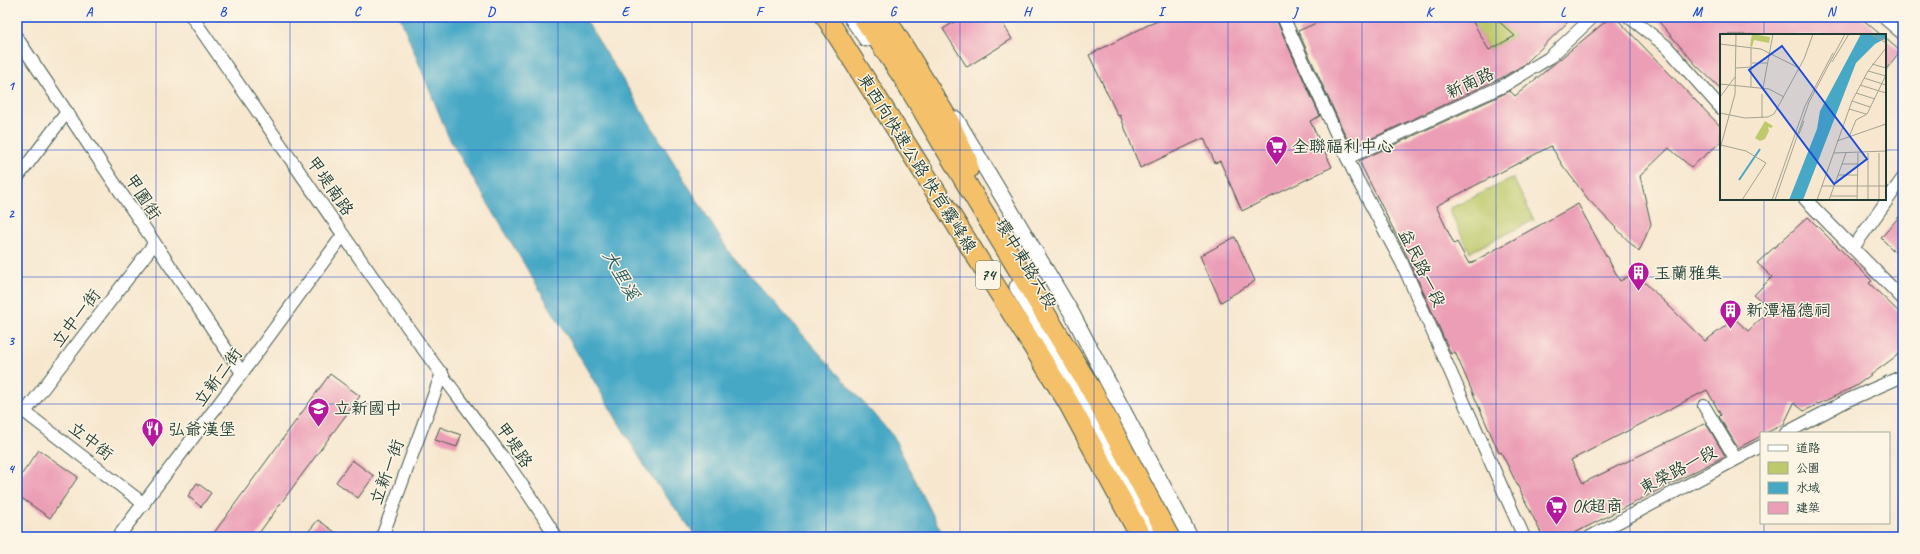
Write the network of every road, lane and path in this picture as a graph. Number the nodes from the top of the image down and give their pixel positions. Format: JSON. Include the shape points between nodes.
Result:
{"nodes":[{"id":1,"x":192,"y":17,"type":"edge"},
{"id":2,"x":826,"y":17,"type":"edge"},
{"id":3,"x":851,"y":17,"type":"edge"},
{"id":4,"x":863,"y":17,"type":"edge"},
{"id":5,"x":885,"y":17,"type":"edge"},
{"id":6,"x":892,"y":17,"type":"edge"},
{"id":7,"x":1282,"y":17,"type":"edge"},
{"id":8,"x":1593,"y":17,"type":"edge"},
{"id":9,"x":1629,"y":17,"type":"edge"},
{"id":10,"x":1883,"y":17,"type":"edge"},
{"id":11,"x":1903,"y":34,"type":"edge"},
{"id":12,"x":17,"y":38,"type":"edge"},
{"id":13,"x":1720,"y":107,"type":"edge"},
{"id":14,"x":67,"y":112,"type":"junction"},
{"id":15,"x":1348,"y":158,"type":"junction"},
{"id":16,"x":17,"y":178,"type":"edge"},
{"id":17,"x":1903,"y":178,"type":"edge"},
{"id":18,"x":975,"y":198,"type":"junction"},
{"id":19,"x":1805,"y":200,"type":"edge"},
{"id":20,"x":343,"y":235,"type":"junction"},
{"id":21,"x":154,"y":244,"type":"junction"},
{"id":22,"x":1852,"y":248,"type":"junction"},
{"id":23,"x":1903,"y":299,"type":"edge"},
{"id":24,"x":242,"y":373,"type":"junction"},
{"id":25,"x":442,"y":373,"type":"junction"},
{"id":26,"x":1903,"y":376,"type":"edge"},
{"id":27,"x":1704,"y":406,"type":"dead end"},
{"id":28,"x":21,"y":409,"type":"edge"},
{"id":29,"x":1788,"y":432,"type":"edge"},
{"id":30,"x":1760,"y":446,"type":"edge"},
{"id":31,"x":1736,"y":458,"type":"junction"},
{"id":32,"x":144,"y":504,"type":"junction"},
{"id":33,"x":552,"y":535,"type":"edge"},
{"id":34,"x":118,"y":537,"type":"edge"},
{"id":35,"x":382,"y":537,"type":"edge"},
{"id":36,"x":1141,"y":537,"type":"edge"},
{"id":37,"x":1156,"y":537,"type":"edge"},
{"id":38,"x":1169,"y":537,"type":"edge"},
{"id":39,"x":1190,"y":537,"type":"edge"},
{"id":40,"x":1524,"y":537,"type":"edge"},
{"id":41,"x":1590,"y":537,"type":"edge"}],
"edges":[{"from":1,"to":20,"type":"street","name":"甲堤南路"},
{"from":2,"to":36,"type":"highway","name":"東西向快速公路 快官霧峰線","number":"74","via":[[1068,402]]},
{"from":3,"to":37,"type":"street","name":"環中東路六段","via":[[899,89],[1081,394]]},
{"from":4,"to":18,"type":"highway","name":"東西向快速公路 快官霧峰線","number":"74","via":[[903,76]]},
{"from":5,"to":18,"type":"highway","via":[[947,118],[967,161]]},
{"from":6,"to":39,"type":"street","name":"環中東路六段","via":[[1071,312]]},
{"from":7,"to":15,"type":"street","name":"益民路一段"},
{"from":8,"to":15,"type":"street","name":"新南路","via":[[1549,58],[1505,86]]},
{"from":9,"to":13,"type":"street","via":[[1666,46]]},
{"from":10,"to":11,"type":"street"},
{"from":12,"to":14,"type":"street","name":"甲園街"},
{"from":14,"to":16,"type":"street"},
{"from":14,"to":21,"type":"street","name":"甲園街"},
{"from":15,"to":40,"type":"street","name":"益民路一段","via":[[1402,263]]},
{"from":17,"to":22,"type":"street"},
{"from":18,"to":38,"type":"highway","name":"東西向快速公路 快官霧峰線","number":"74","via":[[1091,389]]},
{"from":19,"to":22,"type":"street"},
{"from":20,"to":24,"type":"street","name":"立新二街"},
{"from":20,"to":25,"type":"street","name":"甲堤南路"},
{"from":21,"to":24,"type":"street","name":"甲園街"},
{"from":21,"to":28,"type":"street","name":"立中一街"},
{"from":22,"to":23,"type":"street"},
{"from":24,"to":32,"type":"street","name":"立新二街"},
{"from":25,"to":33,"type":"street","name":"甲堤路"},
{"from":25,"to":35,"type":"street","name":"立新一街"},
{"from":26,"to":29,"type":"street","via":[[1848,400]]},
{"from":27,"to":31,"type":"street"},
{"from":28,"to":32,"type":"street","name":"立中街"},
{"from":30,"to":31,"type":"street","name":"東榮路一段"},
{"from":31,"to":41,"type":"street","name":"東榮路一段"},
{"from":32,"to":34,"type":"street","name":"立新二街"}]}
